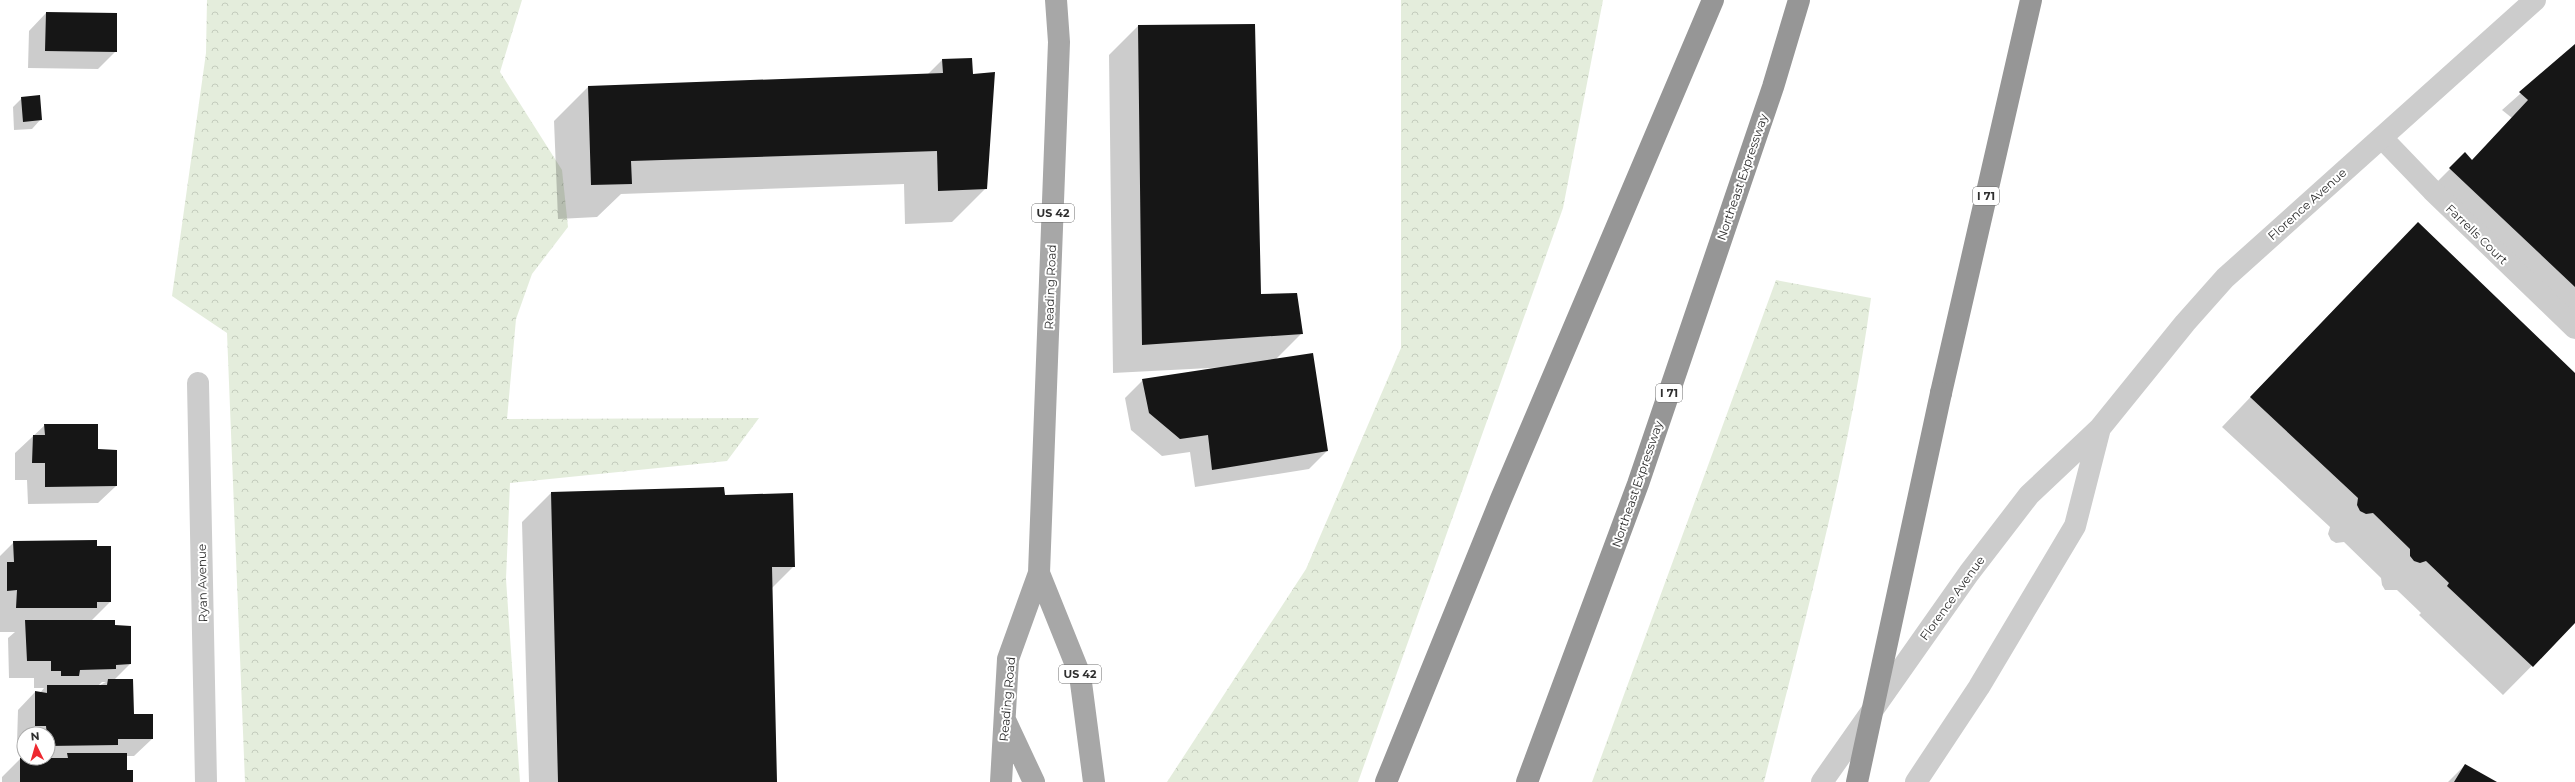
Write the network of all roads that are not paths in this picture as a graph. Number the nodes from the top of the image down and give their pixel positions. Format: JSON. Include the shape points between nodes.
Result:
{"nodes":[{"id":1,"x":1056,"y":0,"type":"edge"},
{"id":2,"x":1713,"y":0,"type":"edge"},
{"id":3,"x":1799,"y":0,"type":"edge"},
{"id":4,"x":2031,"y":0,"type":"edge"},
{"id":5,"x":2535,"y":0,"type":"edge"},
{"id":6,"x":2382,"y":138,"type":"junction"},
{"id":7,"x":2575,"y":328,"type":"edge"},
{"id":8,"x":198,"y":383,"type":"dead end"},
{"id":9,"x":2100,"y":428,"type":"junction"},
{"id":10,"x":1039,"y":573,"type":"junction"},
{"id":11,"x":1004,"y":719,"type":"junction"},
{"id":12,"x":206,"y":782,"type":"edge"},
{"id":13,"x":1002,"y":782,"type":"edge"},
{"id":14,"x":1034,"y":782,"type":"edge"},
{"id":15,"x":1094,"y":782,"type":"edge"},
{"id":16,"x":1386,"y":782,"type":"edge"},
{"id":17,"x":1528,"y":782,"type":"edge"},
{"id":18,"x":1822,"y":782,"type":"edge"},
{"id":19,"x":1857,"y":782,"type":"edge"},
{"id":20,"x":1916,"y":782,"type":"edge"}],
"edges":[{"from":1,"to":10,"type":"main road","name":"Reading Road","number":"US 42","via":[[1059,42]]},
{"from":2,"to":16,"type":"highway","via":[[1501,499]]},
{"from":3,"to":17,"type":"highway","name":"Northeast Expressway","number":"I 71","via":[[1773,87],[1638,484]]},
{"from":4,"to":19,"type":"highway","number":"I 71","bridge":true,"via":[[1941,393]]},
{"from":5,"to":6,"type":"street","name":"Florence Avenue"},
{"from":6,"to":7,"type":"street","name":"Farrells Court"},
{"from":6,"to":9,"type":"street","name":"Florence Avenue","via":[[2225,278],[2175,334]]},
{"from":8,"to":12,"type":"street","name":"Ryan Avenue"},
{"from":9,"to":18,"type":"street","name":"Florence Avenue","via":[[2029,495],[1969,573]]},
{"from":9,"to":20,"type":"street","name":"Florence Avenue","via":[[2076,526],[1979,687]]},
{"from":10,"to":11,"type":"main road","name":"Reading Road","number":"US 42","via":[[1008,659]]},
{"from":10,"to":15,"type":"main road","name":"Reading Road","number":"US 42","via":[[1080,675]]},
{"from":11,"to":13,"type":"main road","name":"Reading Road","number":"US 42"},
{"from":11,"to":14,"type":"main road"}]}
